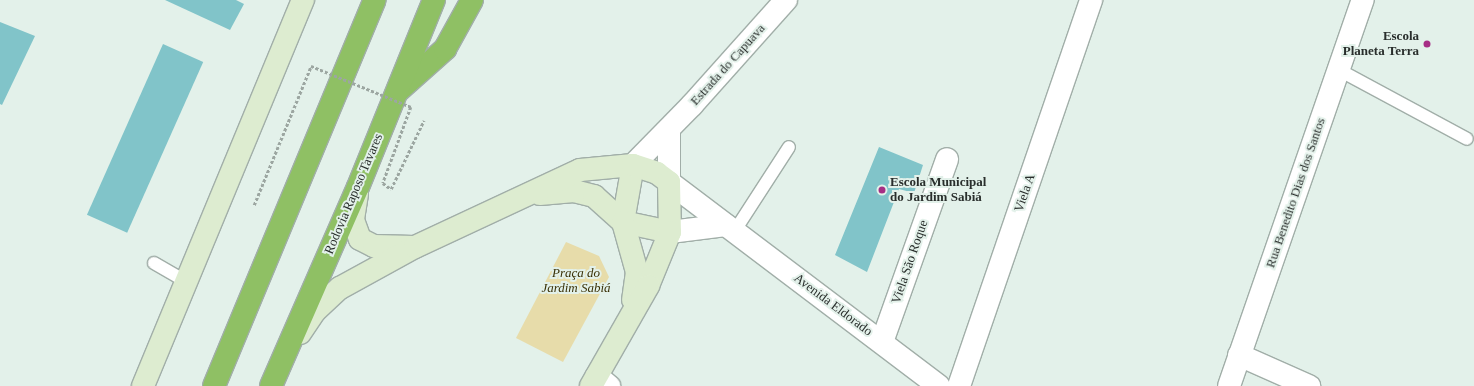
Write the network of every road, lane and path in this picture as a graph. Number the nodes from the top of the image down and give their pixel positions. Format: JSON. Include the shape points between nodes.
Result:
{"nodes":[{"id":1,"x":303,"y":0,"type":"edge"},
{"id":2,"x":374,"y":0,"type":"edge"},
{"id":3,"x":434,"y":0,"type":"edge"},
{"id":4,"x":472,"y":0,"type":"edge"},
{"id":5,"x":786,"y":0,"type":"edge"},
{"id":6,"x":1091,"y":0,"type":"edge"},
{"id":7,"x":1363,"y":0,"type":"edge"},
{"id":8,"x":1339,"y":70,"type":"junction"},
{"id":9,"x":396,"y":92,"type":"junction"},
{"id":10,"x":424,"y":120,"type":"dead end"},
{"id":11,"x":669,"y":130,"type":"junction"},
{"id":12,"x":1467,"y":139,"type":"dead end"},
{"id":13,"x":789,"y":147,"type":"dead end"},
{"id":14,"x":947,"y":159,"type":"dead end"},
{"id":15,"x":634,"y":165,"type":"junction"},
{"id":16,"x":669,"y":182,"type":"junction"},
{"id":17,"x":358,"y":187,"type":"junction"},
{"id":18,"x":525,"y":196,"type":"junction"},
{"id":19,"x":254,"y":206,"type":"dead end"},
{"id":20,"x":623,"y":222,"type":"junction"},
{"id":21,"x":730,"y":229,"type":"junction"},
{"id":22,"x":670,"y":232,"type":"junction"},
{"id":23,"x":415,"y":247,"type":"junction"},
{"id":24,"x":154,"y":263,"type":"dead end"},
{"id":25,"x":187,"y":282,"type":"junction"},
{"id":26,"x":631,"y":314,"type":"junction"},
{"id":27,"x":882,"y":342,"type":"junction"},
{"id":28,"x":1239,"y":355,"type":"junction"},
{"id":29,"x":282,"y":359,"type":"junction"},
{"id":30,"x":599,"y":383,"type":"edge"},
{"id":31,"x":143,"y":386,"type":"edge"},
{"id":32,"x":214,"y":386,"type":"edge"},
{"id":33,"x":271,"y":386,"type":"edge"},
{"id":34,"x":939,"y":386,"type":"edge"},
{"id":35,"x":959,"y":386,"type":"edge"},
{"id":36,"x":1229,"y":386,"type":"edge"},
{"id":37,"x":1310,"y":386,"type":"edge"}],
"edges":[{"from":1,"to":25,"type":"main road"},
{"from":2,"to":32,"type":"highway"},
{"from":3,"to":9,"type":"highway","name":"Rodovia Raposo Tavares"},
{"from":4,"to":9,"type":"highway","via":[[445,49]]},
{"from":5,"to":11,"type":"street","name":"Estrada do Capuava"},
{"from":6,"to":35,"type":"street","name":"Viela A"},
{"from":7,"to":8,"type":"street","name":"Rua Benedito Dias dos Santos"},
{"from":8,"to":12,"type":"lane"},
{"from":8,"to":28,"type":"street","name":"Rua Benedito Dias dos Santos"},
{"from":9,"to":17,"type":"highway","name":"Rodovia Raposo Tavares"},
{"from":10,"to":19,"type":"path","bridge":true,"via":[[391,190],[383,183],[411,108],[311,66]]},
{"from":11,"to":15,"type":"street","name":"Estrada do Capuava"},
{"from":11,"to":16,"type":"street"},
{"from":13,"to":21,"type":"lane"},
{"from":14,"to":27,"type":"street","name":"Viela São Roque"},
{"from":15,"to":16,"type":"main road","via":[[658,173]]},
{"from":15,"to":18,"type":"main road","via":[[580,170]]},
{"from":15,"to":20,"type":"main road"},
{"from":16,"to":21,"type":"street","name":"Avenida Eldorado"},
{"from":16,"to":22,"type":"main road"},
{"from":17,"to":23,"type":"main road","via":[[353,220],[360,239],[374,246]]},
{"from":17,"to":29,"type":"highway","name":"Rodovia Raposo Tavares"},
{"from":18,"to":20,"type":"main road","via":[[554,191],[594,196]]},
{"from":18,"to":23,"type":"main road"},
{"from":20,"to":22,"type":"main road"},
{"from":20,"to":26,"type":"main road","via":[[638,272]]},
{"from":21,"to":22,"type":"street"},
{"from":21,"to":27,"type":"street","name":"Avenida Eldorado"},
{"from":22,"to":26,"type":"main road","via":[[658,264]]},
{"from":23,"to":29,"type":"main road","via":[[340,288],[327,298]]},
{"from":24,"to":25,"type":"lane"},
{"from":25,"to":31,"type":"main road"},
{"from":26,"to":30,"type":"main road"},
{"from":27,"to":34,"type":"street","name":"Avenida Eldorado"},
{"from":28,"to":36,"type":"street","name":"Rua Benedito Dias dos Santos"},
{"from":28,"to":37,"type":"street"},
{"from":29,"to":33,"type":"highway","name":"Rodovia Raposo Tavares"}]}
